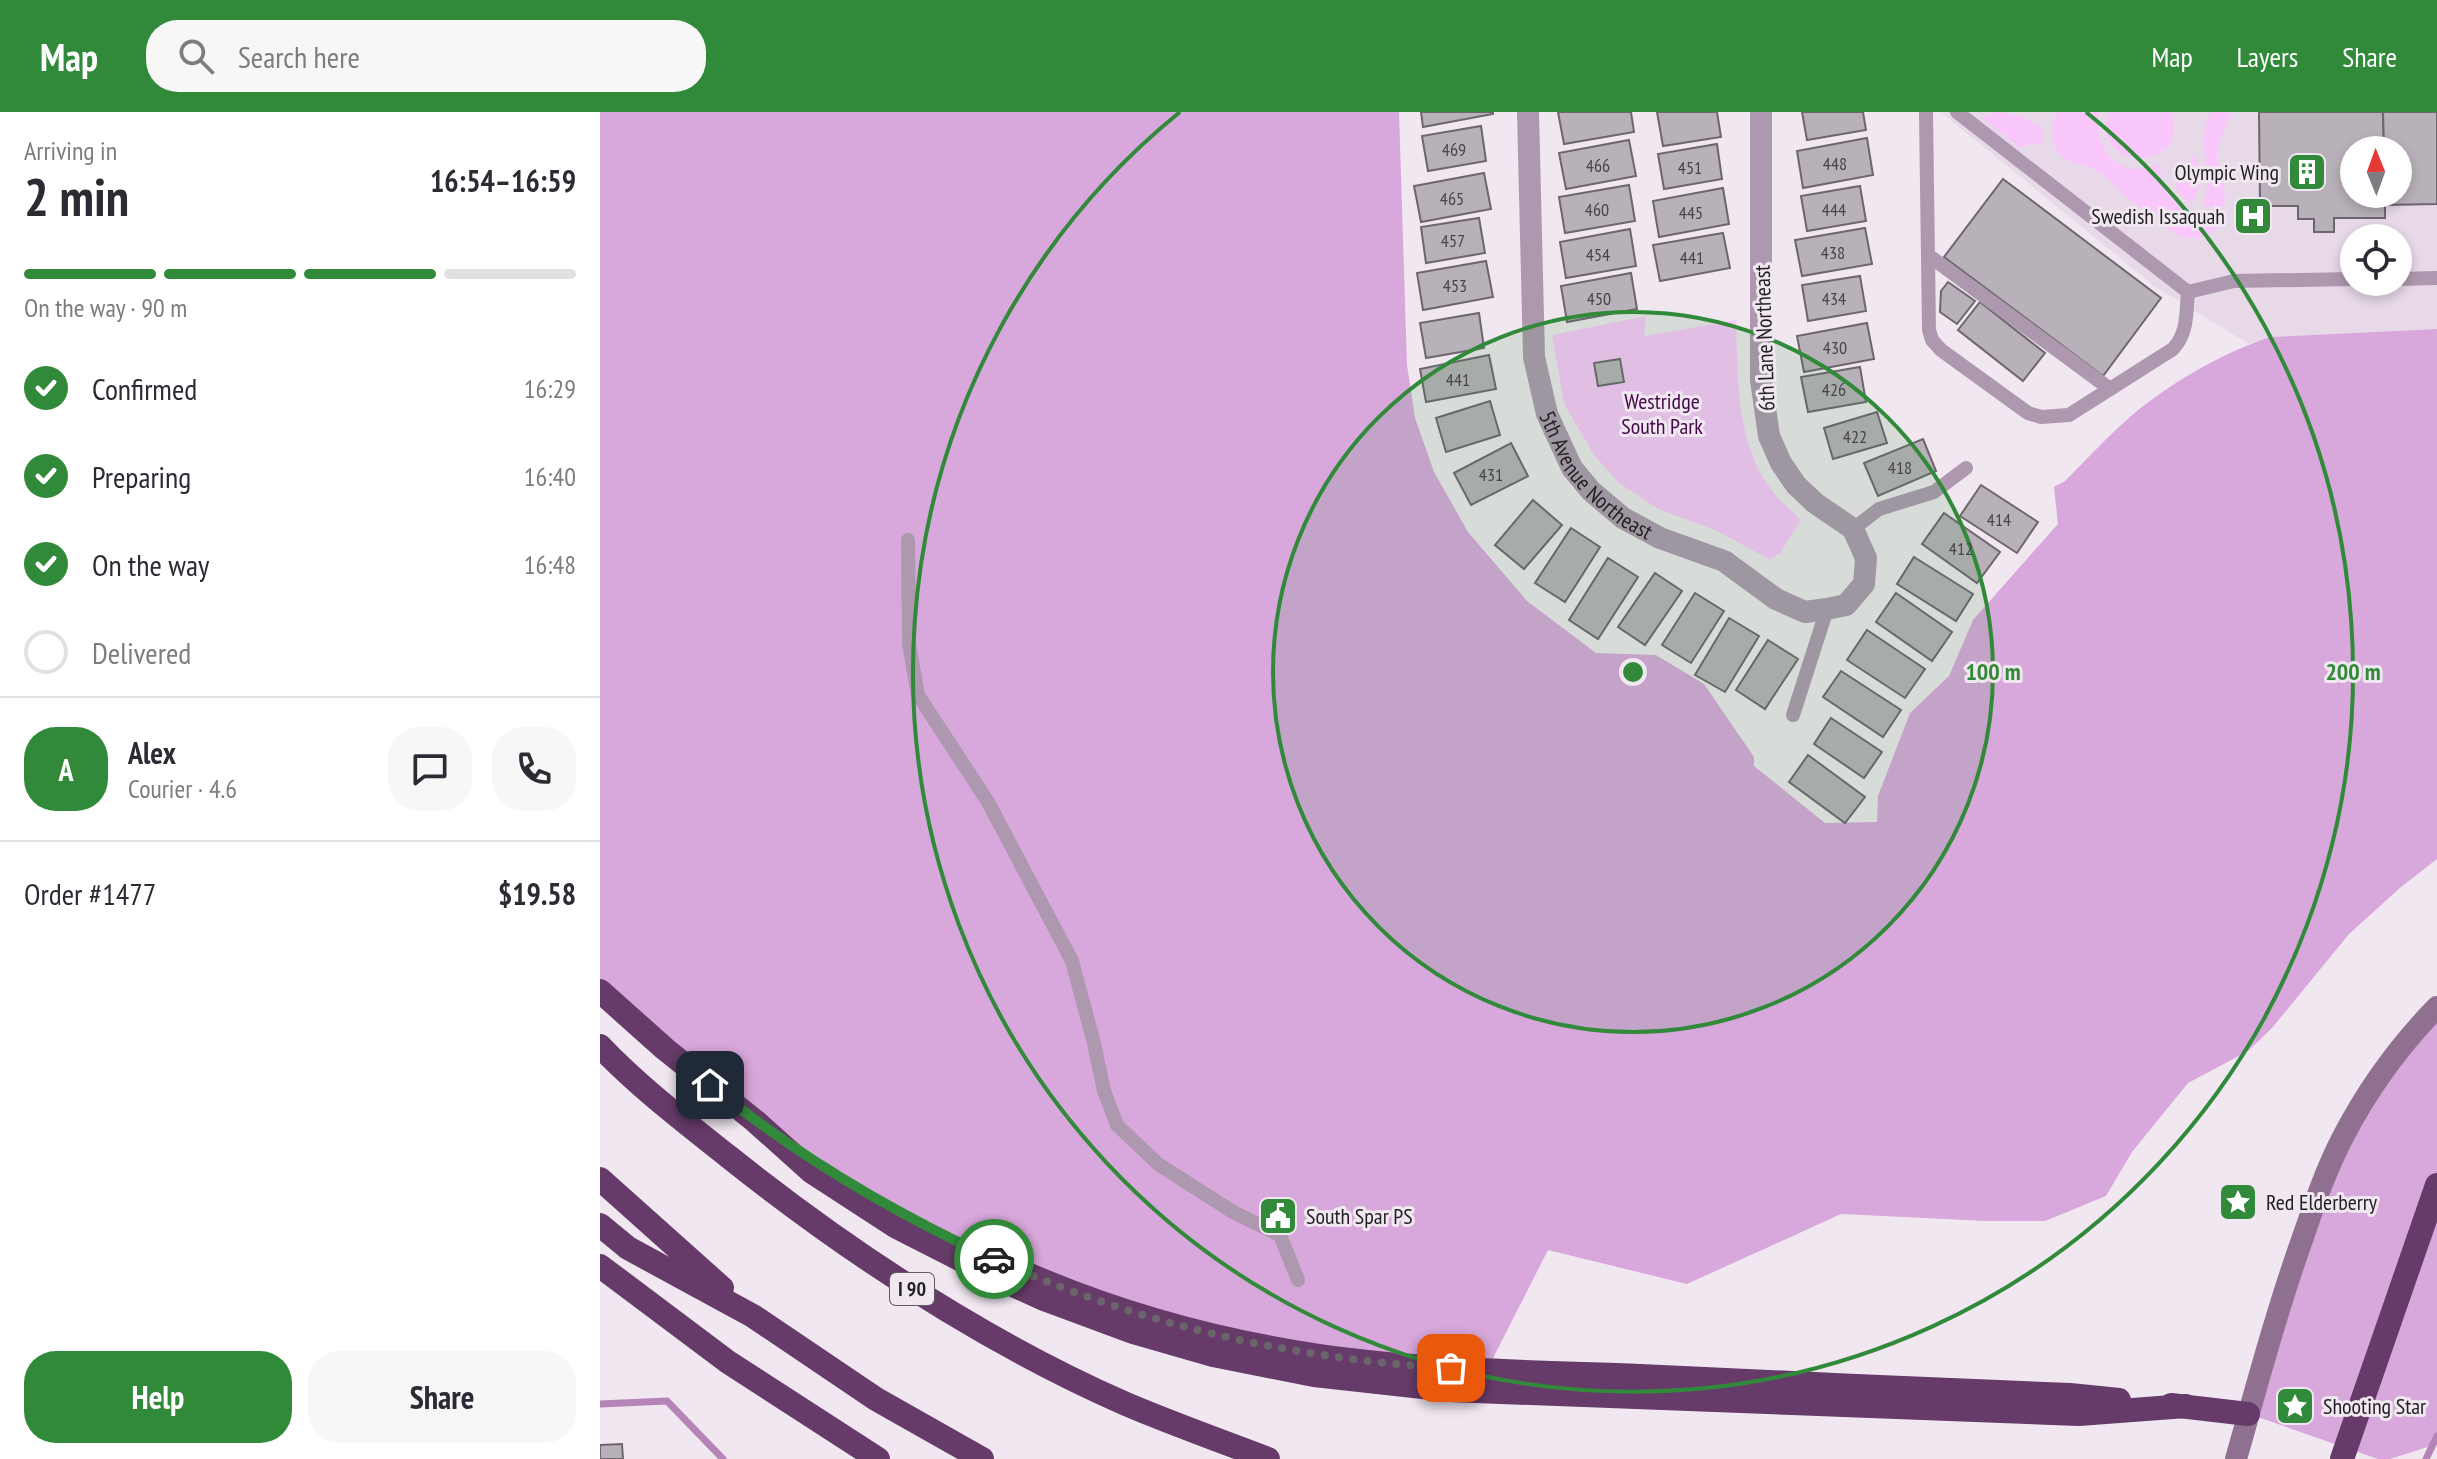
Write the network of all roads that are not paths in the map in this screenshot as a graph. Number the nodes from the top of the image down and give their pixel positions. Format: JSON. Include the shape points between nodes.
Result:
{"nodes":[{"id":1,"x":1528,"y":112,"type":"edge"},
{"id":2,"x":1761,"y":112,"type":"edge"},
{"id":3,"x":1926,"y":112,"type":"edge"},
{"id":4,"x":1957,"y":112,"type":"edge"},
{"id":5,"x":1928,"y":255,"type":"junction"},
{"id":6,"x":2437,"y":278,"type":"edge"},
{"id":7,"x":2340,"y":279,"type":"edge"},
{"id":8,"x":2412,"y":279,"type":"edge"},
{"id":9,"x":2188,"y":292,"type":"junction"},
{"id":10,"x":2110,"y":389,"type":"junction"},
{"id":11,"x":1966,"y":468,"type":"dead end"},
{"id":12,"x":1853,"y":529,"type":"junction"},
{"id":13,"x":908,"y":540,"type":"dead end"},
{"id":14,"x":1827,"y":609,"type":"junction"},
{"id":15,"x":1793,"y":715,"type":"dead end"},
{"id":16,"x":600,"y":991,"type":"edge"},
{"id":17,"x":2437,"y":1007,"type":"edge"},
{"id":18,"x":600,"y":1046,"type":"edge"},
{"id":19,"x":600,"y":1179,"type":"edge"},
{"id":20,"x":2437,"y":1185,"type":"edge"},
{"id":21,"x":600,"y":1225,"type":"edge"},
{"id":22,"x":600,"y":1266,"type":"edge"},
{"id":23,"x":1298,"y":1280,"type":"dead end"},
{"id":24,"x":753,"y":1316,"type":"junction"},
{"id":25,"x":2248,"y":1414,"type":"junction"},
{"id":26,"x":878,"y":1459,"type":"edge"},
{"id":27,"x":982,"y":1459,"type":"edge"},
{"id":28,"x":1268,"y":1459,"type":"edge"},
{"id":29,"x":2236,"y":1459,"type":"edge"},
{"id":30,"x":2342,"y":1459,"type":"edge"}],
"edges":[{"from":1,"to":14,"type":"street","name":"5th Avenue Northeast","via":[[1534,357],[1547,414],[1572,468],[1623,518],[1724,561],[1776,599],[1805,612]]},
{"from":2,"to":12,"type":"street","name":"6th Lane Northeast","via":[[1761,380],[1769,436],[1796,485]]},
{"from":3,"to":5,"type":"lane"},
{"from":4,"to":9,"type":"lane"},
{"from":5,"to":10,"type":"lane"},
{"from":5,"to":10,"type":"lane","via":[[1929,330],[1941,350],[2041,417],[2069,415]]},
{"from":6,"to":8,"type":"lane"},
{"from":7,"to":9,"type":"lane","via":[[2234,281]]},
{"from":9,"to":10,"type":"lane","via":[[2181,341]]},
{"from":11,"to":12,"type":"lane","via":[[1934,492],[1879,509]]},
{"from":12,"to":14,"type":"street","via":[[1866,558],[1864,584],[1846,605]]},
{"from":13,"to":23,"type":"lane","via":[[909,644],[918,695],[988,802],[1072,961],[1117,1125],[1158,1164],[1280,1235]]},
{"from":14,"to":15,"type":"lane"},
{"from":16,"to":25,"type":"highway","via":[[755,1121],[905,1214],[1025,1273],[1143,1315],[1268,1347],[1410,1366],[2070,1395]]},
{"from":17,"to":25,"type":"main road","via":[[2395,1057],[2344,1136],[2318,1192]]},
{"from":18,"to":28,"type":"highway","number":"I 90","via":[[761,1183],[931,1301],[1125,1403]]},
{"from":19,"to":24,"type":"highway"},
{"from":20,"to":30,"type":"highway"},
{"from":21,"to":24,"type":"highway","via":[[628,1248]]},
{"from":22,"to":26,"type":"highway","via":[[728,1362]]},
{"from":24,"to":27,"type":"highway","via":[[876,1399]]},
{"from":25,"to":29,"type":"main road"}]}
